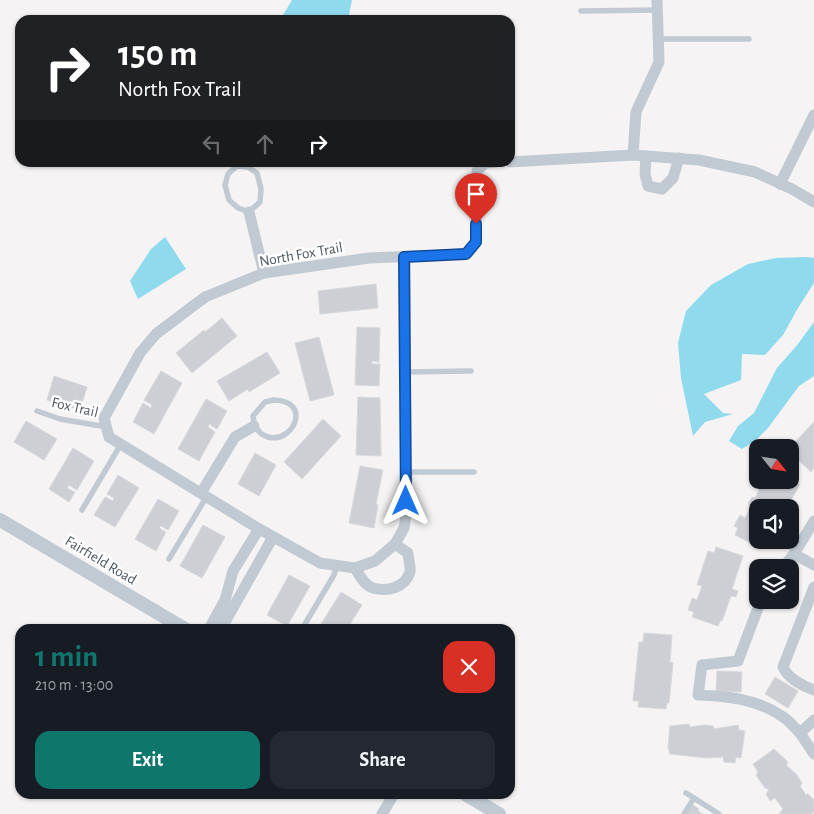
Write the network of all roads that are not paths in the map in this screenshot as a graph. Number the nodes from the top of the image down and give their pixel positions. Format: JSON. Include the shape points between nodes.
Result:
{"nodes":[{"id":1,"x":657,"y":5,"type":"edge"},
{"id":2,"x":582,"y":11,"type":"dead end"},
{"id":3,"x":658,"y":39,"type":"junction"},
{"id":4,"x":749,"y":39,"type":"dead end"},
{"id":5,"x":814,"y":115,"type":"edge"},
{"id":6,"x":633,"y":155,"type":"junction"},
{"id":7,"x":646,"y":156,"type":"junction"},
{"id":8,"x":678,"y":158,"type":"junction"},
{"id":9,"x":515,"y":162,"type":"edge"},
{"id":10,"x":236,"y":167,"type":"edge"},
{"id":11,"x":248,"y":167,"type":"edge"},
{"id":12,"x":481,"y":167,"type":"edge"},
{"id":13,"x":780,"y":184,"type":"junction"},
{"id":14,"x":814,"y":202,"type":"edge"},
{"id":15,"x":249,"y":212,"type":"junction"},
{"id":16,"x":404,"y":257,"type":"junction"},
{"id":17,"x":264,"y":273,"type":"junction"},
{"id":18,"x":471,"y":371,"type":"dead end"},
{"id":19,"x":405,"y":372,"type":"junction"},
{"id":20,"x":37,"y":411,"type":"dead end"},
{"id":21,"x":254,"y":426,"type":"junction"},
{"id":22,"x":106,"y":428,"type":"junction"},
{"id":23,"x":121,"y":444,"type":"junction"},
{"id":24,"x":406,"y":472,"type":"junction"},
{"id":25,"x":474,"y":472,"type":"dead end"},
{"id":26,"x":204,"y":495,"type":"junction"},
{"id":27,"x":82,"y":510,"type":"dead end"},
{"id":28,"x":0,"y":520,"type":"edge"},
{"id":29,"x":814,"y":521,"type":"edge"},
{"id":30,"x":259,"y":529,"type":"junction"},
{"id":31,"x":277,"y":539,"type":"junction"},
{"id":32,"x":395,"y":544,"type":"junction"},
{"id":33,"x":794,"y":554,"type":"junction"},
{"id":34,"x":169,"y":559,"type":"dead end"},
{"id":35,"x":790,"y":559,"type":"edge"},
{"id":36,"x":337,"y":565,"type":"junction"},
{"id":37,"x":814,"y":565,"type":"edge"},
{"id":38,"x":355,"y":568,"type":"junction"},
{"id":39,"x":814,"y":587,"type":"edge"},
{"id":40,"x":758,"y":609,"type":"edge"},
{"id":41,"x":177,"y":624,"type":"edge"},
{"id":42,"x":211,"y":624,"type":"edge"},
{"id":43,"x":224,"y":624,"type":"edge"},
{"id":44,"x":305,"y":624,"type":"edge"},
{"id":45,"x":814,"y":690,"type":"edge"},
{"id":46,"x":814,"y":720,"type":"edge"},
{"id":47,"x":800,"y":733,"type":"junction"},
{"id":48,"x":814,"y":754,"type":"edge"},
{"id":49,"x":686,"y":793,"type":"dead end"},
{"id":50,"x":694,"y":798,"type":"junction"},
{"id":51,"x":391,"y":799,"type":"edge"},
{"id":52,"x":474,"y":799,"type":"edge"},
{"id":53,"x":382,"y":814,"type":"edge"},
{"id":54,"x":499,"y":814,"type":"edge"},
{"id":55,"x":684,"y":814,"type":"edge"},
{"id":56,"x":719,"y":814,"type":"edge"}],
"edges":[{"from":1,"to":2,"type":"lane"},
{"from":1,"to":3,"type":"street"},
{"from":3,"to":4,"type":"lane"},
{"from":3,"to":6,"type":"street","via":[[658,62],[636,112]]},
{"from":5,"to":13,"type":"street"},
{"from":6,"to":7,"type":"street"},
{"from":6,"to":9,"type":"street"},
{"from":7,"to":8,"type":"street"},
{"from":7,"to":8,"type":"street","via":[[648,186],[662,189],[673,178]]},
{"from":8,"to":13,"type":"street","via":[[755,172]]},
{"from":10,"to":15,"type":"lane","via":[[228,174],[225,185],[229,200]]},
{"from":11,"to":15,"type":"lane","via":[[257,173],[261,189],[260,202]]},
{"from":12,"to":16,"type":"street","name":"North Fox Trail","via":[[477,171],[476,242],[466,254]]},
{"from":13,"to":14,"type":"street"},
{"from":15,"to":17,"type":"street"},
{"from":16,"to":17,"type":"street","name":"North Fox Trail","via":[[370,258]]},
{"from":16,"to":19,"type":"street"},
{"from":17,"to":22,"type":"street","name":"North Fox Trail","via":[[205,297],[156,334],[140,353],[104,418]]},
{"from":18,"to":19,"type":"lane"},
{"from":19,"to":24,"type":"street"},
{"from":20,"to":22,"type":"lane","name":"Fox Trail"},
{"from":21,"to":21,"type":"lane","via":[[274,439],[290,430],[297,415],[283,400],[265,402],[253,416]]},
{"from":21,"to":26,"type":"street","via":[[235,437]]},
{"from":22,"to":23,"type":"street","via":[[109,437]]},
{"from":23,"to":26,"type":"street"},
{"from":23,"to":27,"type":"lane"},
{"from":24,"to":25,"type":"lane"},
{"from":24,"to":32,"type":"street","via":[[406,515],[404,528]]},
{"from":26,"to":30,"type":"street"},
{"from":26,"to":34,"type":"lane"},
{"from":28,"to":41,"type":"street","name":"Fairfield Road"},
{"from":29,"to":33,"type":"street"},
{"from":30,"to":31,"type":"street"},
{"from":30,"to":42,"type":"street","via":[[233,571],[225,600]]},
{"from":31,"to":36,"type":"street","via":[[320,563]]},
{"from":31,"to":43,"type":"street"},
{"from":32,"to":38,"type":"street","via":[[375,561]]},
{"from":32,"to":38,"type":"street","via":[[408,553],[410,572],[403,584],[392,589],[373,588],[363,581]]},
{"from":33,"to":35,"type":"street"},
{"from":33,"to":37,"type":"street"},
{"from":36,"to":38,"type":"street"},
{"from":36,"to":44,"type":"lane"},
{"from":39,"to":45,"type":"street","via":[[783,667],[787,674]]},
{"from":40,"to":47,"type":"street","via":[[738,661],[702,665],[698,695],[751,702],[781,715]]},
{"from":46,"to":47,"type":"street"},
{"from":47,"to":48,"type":"street"},
{"from":49,"to":50,"type":"lane"},
{"from":50,"to":55,"type":"lane"},
{"from":50,"to":56,"type":"lane"},
{"from":51,"to":53,"type":"street"},
{"from":52,"to":54,"type":"street"}]}
